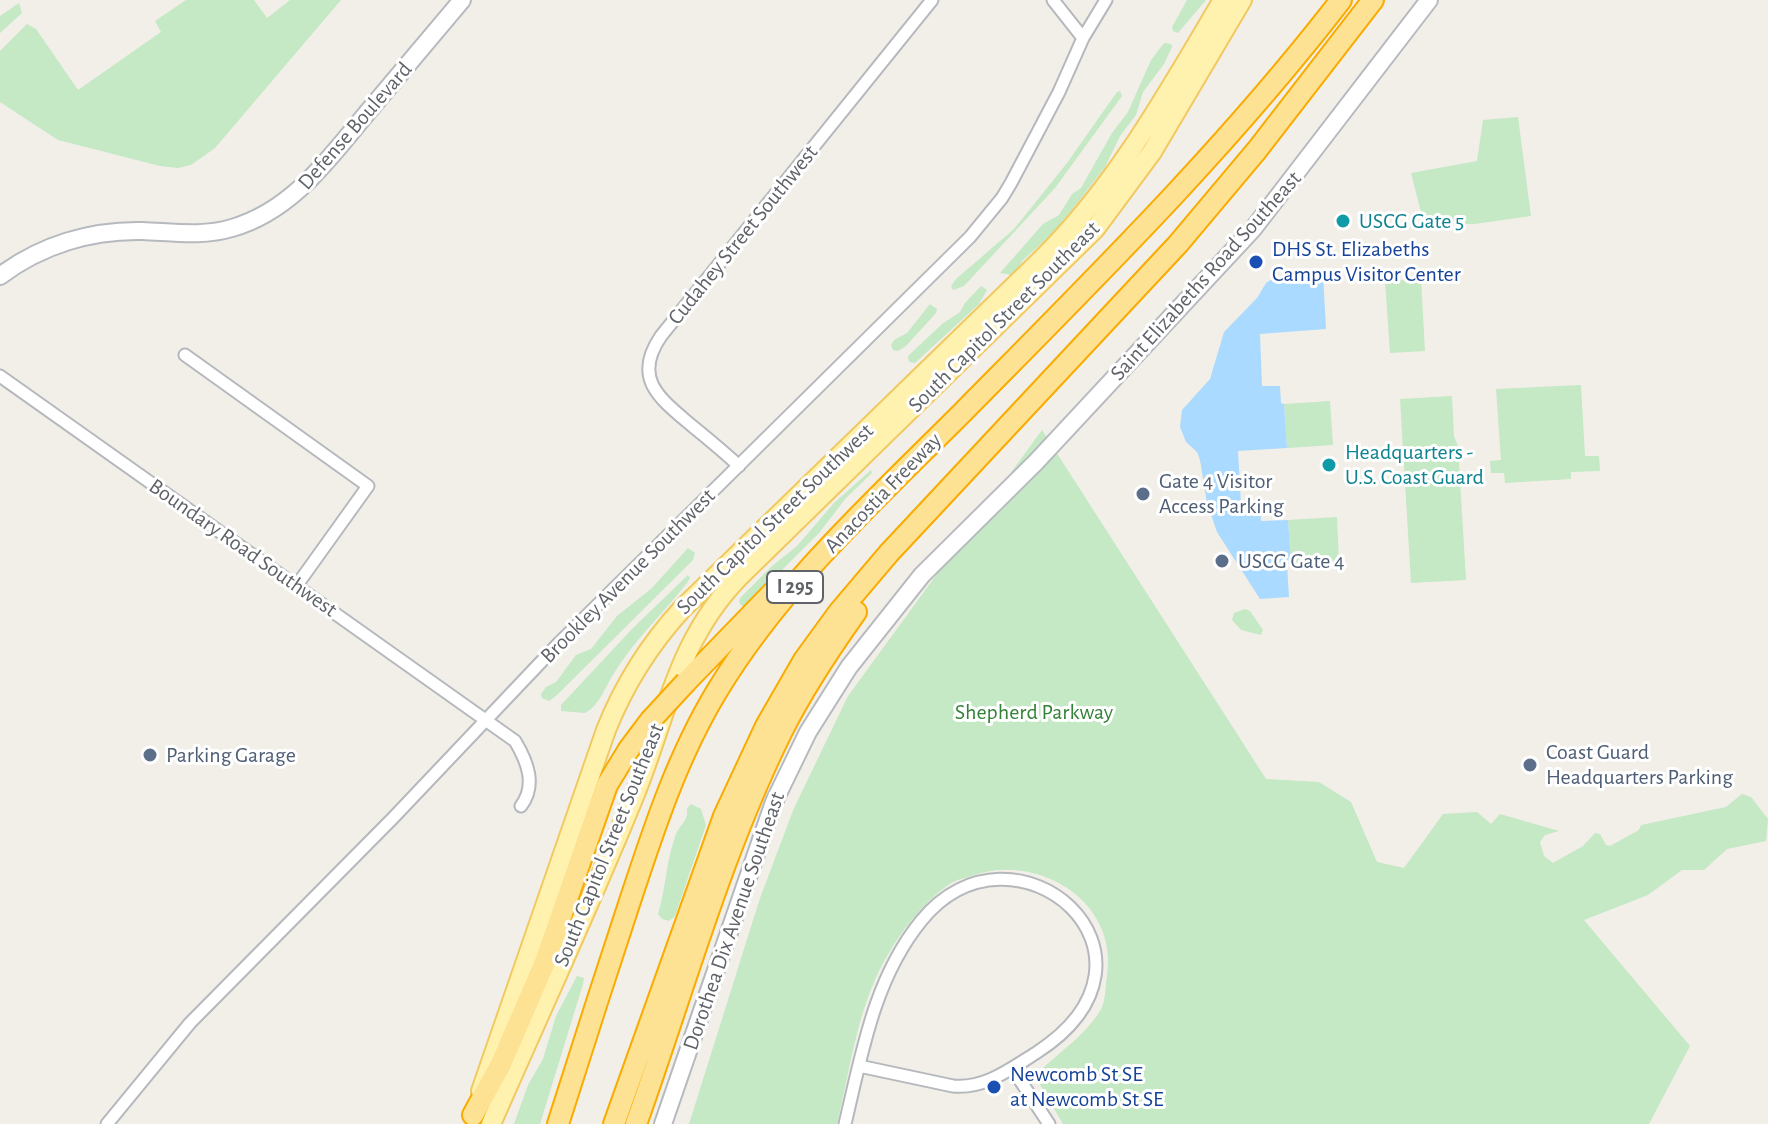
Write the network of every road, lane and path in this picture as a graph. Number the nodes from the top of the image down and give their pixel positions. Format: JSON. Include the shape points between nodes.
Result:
{"nodes":[{"id":1,"x":462,"y":0,"type":"edge"},
{"id":2,"x":932,"y":0,"type":"edge"},
{"id":3,"x":1053,"y":0,"type":"edge"},
{"id":4,"x":1106,"y":0,"type":"edge"},
{"id":5,"x":1223,"y":0,"type":"edge"},
{"id":6,"x":1242,"y":0,"type":"edge"},
{"id":7,"x":1341,"y":0,"type":"edge"},
{"id":8,"x":1373,"y":0,"type":"edge"},
{"id":9,"x":1429,"y":0,"type":"edge"},
{"id":10,"x":1083,"y":38,"type":"junction"},
{"id":11,"x":1126,"y":243,"type":"junction"},
{"id":12,"x":0,"y":276,"type":"edge"},
{"id":13,"x":185,"y":355,"type":"dead end"},
{"id":14,"x":0,"y":376,"type":"edge"},
{"id":15,"x":1064,"y":433,"type":"joint"},
{"id":16,"x":974,"y":465,"type":"junction"},
{"id":17,"x":739,"y":466,"type":"junction"},
{"id":18,"x":297,"y":585,"type":"junction"},
{"id":19,"x":486,"y":721,"type":"junction"},
{"id":20,"x":521,"y":806,"type":"dead end"},
{"id":21,"x":859,"y":1066,"type":"junction"},
{"id":22,"x":1012,"y":1068,"type":"junction"},
{"id":23,"x":478,"y":1121,"type":"edge"},
{"id":24,"x":107,"y":1124,"type":"edge"},
{"id":25,"x":558,"y":1124,"type":"edge"},
{"id":26,"x":614,"y":1124,"type":"edge"},
{"id":27,"x":636,"y":1124,"type":"edge"},
{"id":28,"x":663,"y":1124,"type":"edge"},
{"id":29,"x":845,"y":1124,"type":"edge"},
{"id":30,"x":1049,"y":1124,"type":"edge"}],
"edges":[{"from":1,"to":12,"type":"main road","name":"Defense Boulevard","via":[[311,179],[278,207],[220,231],[126,231],[77,239],[34,255]]},
{"from":2,"to":17,"type":"street","name":"Cudahey Street Southwest","via":[[651,354],[649,374],[659,398]]},
{"from":3,"to":10,"type":"street"},
{"from":4,"to":10,"type":"street","name":"Brookley Avenue Southwest"},
{"from":5,"to":23,"type":"main road","name":"South Capitol Street Southwest","via":[[1128,157],[1078,222],[688,603],[643,657],[606,730],[490,1060]]},
{"from":6,"to":23,"type":"main road","name":"South Capitol Street Southeast","via":[[1141,168],[1095,229],[740,576],[706,616],[686,653],[635,793]]},
{"from":7,"to":11,"type":"highway","name":"Anacostia Freeway","number":"I 295","via":[[1234,128]]},
{"from":8,"to":16,"type":"highway","name":"Anacostia Freeway","number":"I 295","via":[[1188,234]]},
{"from":9,"to":15,"type":"main road","name":"Saint Elizabeths Road Southeast","via":[[1253,229]]},
{"from":10,"to":17,"type":"street","name":"Brookley Avenue Southwest","via":[[1002,198],[970,237]]},
{"from":11,"to":23,"type":"highway","bridge":true,"via":[[1080,280],[686,682],[629,749],[607,785],[545,962]]},
{"from":11,"to":25,"type":"highway","name":"Anacostia Freeway","number":"I 295","via":[[847,528],[776,609],[724,680],[660,812]]},
{"from":13,"to":18,"type":"street","via":[[368,486]]},
{"from":14,"to":18,"type":"street","name":"Boundary Road Southwest"},
{"from":15,"to":28,"type":"main road","name":"Dorothea Dix Avenue Southeast","via":[[903,597],[818,715],[766,821]]},
{"from":16,"to":26,"type":"highway","name":"Anacostia Freeway","number":"I 295","via":[[839,612],[766,726],[721,825]]},
{"from":16,"to":27,"type":"highway","via":[[860,605],[782,732],[732,847]]},
{"from":17,"to":19,"type":"street","name":"Brookley Avenue Southwest"},
{"from":18,"to":19,"type":"street","name":"Boundary Road Southwest"},
{"from":19,"to":20,"type":"street","name":"Boundary Road Southwest","via":[[515,741],[527,761],[529,791]]},
{"from":19,"to":24,"type":"street","name":"Brookley Avenue Southwest","via":[[199,1013]]},
{"from":21,"to":22,"type":"street","via":[[958,1087],[985,1083]]},
{"from":21,"to":22,"type":"street","via":[[888,975],[916,927],[944,899],[970,885],[1010,879],[1050,891],[1067,903],[1091,938],[1096,970],[1083,1011],[1054,1040]]},
{"from":21,"to":29,"type":"street"},
{"from":22,"to":30,"type":"street"}]}
